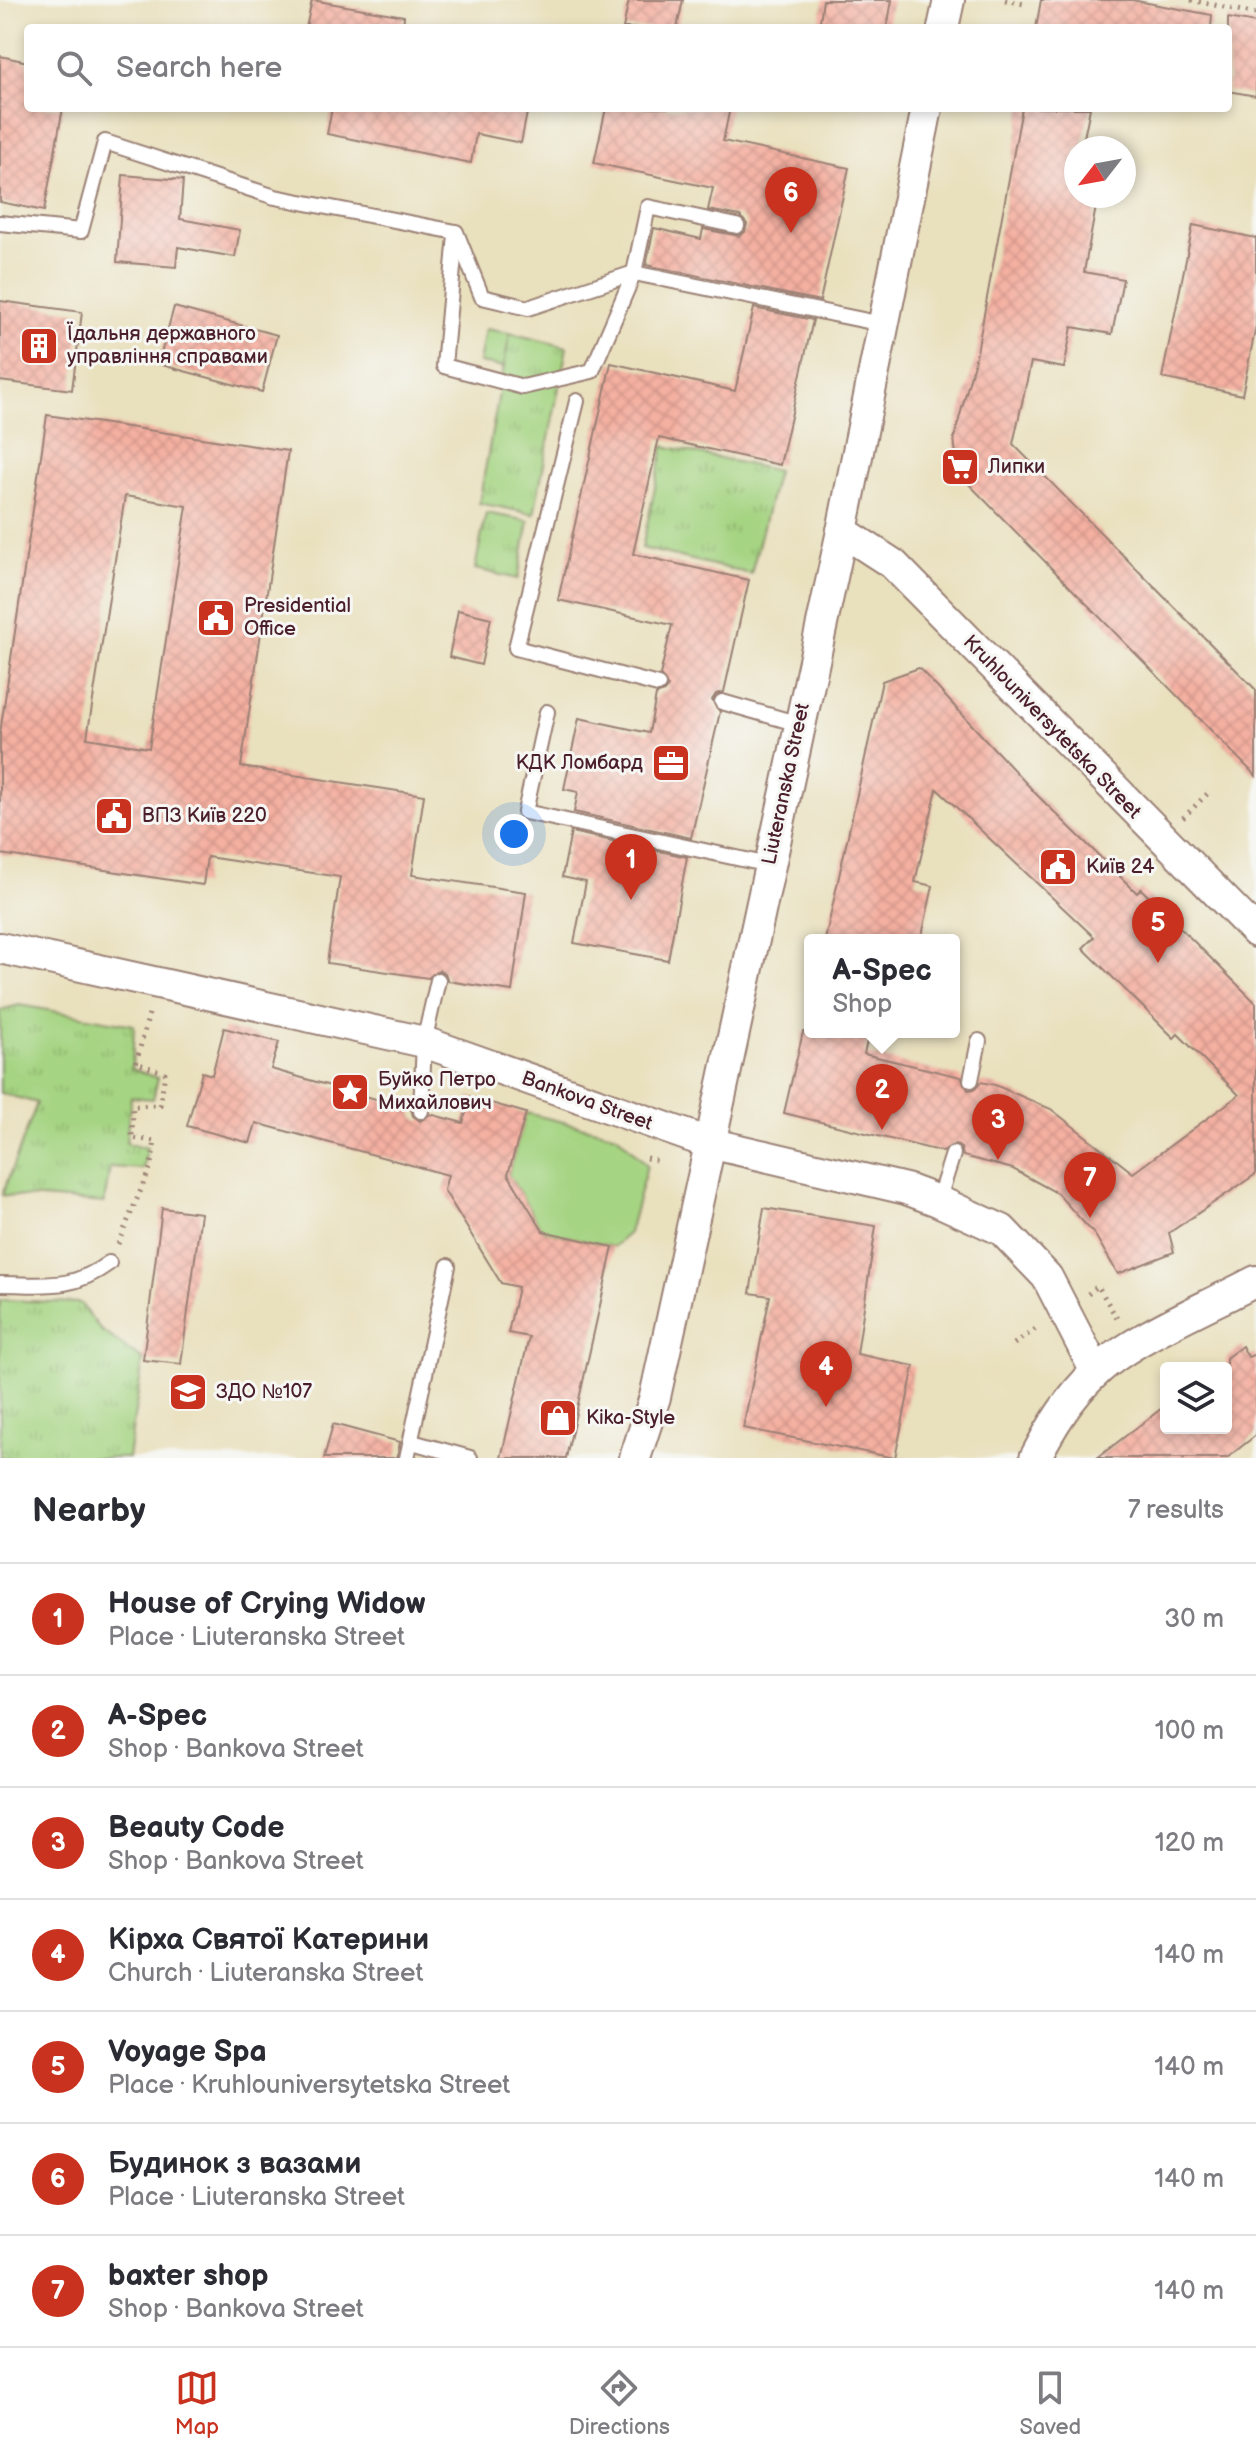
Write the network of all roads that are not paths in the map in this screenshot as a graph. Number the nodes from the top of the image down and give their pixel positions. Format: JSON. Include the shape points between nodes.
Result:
{"nodes":[{"id":1,"x":949,"y":0,"type":"edge"},
{"id":2,"x":944,"y":24,"type":"edge"},
{"id":3,"x":926,"y":112,"type":"edge"},
{"id":4,"x":0,"y":223,"type":"edge"},
{"id":5,"x":737,"y":226,"type":"dead end"},
{"id":6,"x":456,"y":232,"type":"junction"},
{"id":7,"x":634,"y":273,"type":"junction"},
{"id":8,"x":882,"y":324,"type":"junction"},
{"id":9,"x":577,"y":401,"type":"dead end"},
{"id":10,"x":842,"y":531,"type":"junction"},
{"id":11,"x":658,"y":685,"type":"dead end"},
{"id":12,"x":722,"y":702,"type":"dead end"},
{"id":13,"x":547,"y":712,"type":"dead end"},
{"id":14,"x":799,"y":724,"type":"junction"},
{"id":15,"x":769,"y":865,"type":"junction"},
{"id":16,"x":1256,"y":932,"type":"edge"},
{"id":17,"x":0,"y":948,"type":"edge"},
{"id":18,"x":438,"y":980,"type":"dead end"},
{"id":19,"x":979,"y":1041,"type":"dead end"},
{"id":20,"x":424,"y":1042,"type":"junction"},
{"id":21,"x":971,"y":1080,"type":"dead end"},
{"id":22,"x":421,"y":1111,"type":"dead end"},
{"id":23,"x":709,"y":1143,"type":"junction"},
{"id":24,"x":953,"y":1154,"type":"dead end"},
{"id":25,"x":938,"y":1201,"type":"junction"},
{"id":26,"x":109,"y":1263,"type":"road end"},
{"id":27,"x":448,"y":1266,"type":"dead end"},
{"id":28,"x":1256,"y":1281,"type":"edge"},
{"id":29,"x":0,"y":1284,"type":"edge"},
{"id":30,"x":1096,"y":1372,"type":"junction"},
{"id":31,"x":412,"y":1442,"type":"junction"},
{"id":32,"x":407,"y":1458,"type":"edge"},
{"id":33,"x":470,"y":1458,"type":"edge"},
{"id":34,"x":635,"y":1458,"type":"edge"},
{"id":35,"x":1035,"y":1458,"type":"edge"}],
"edges":[{"from":1,"to":2,"type":"street"},
{"from":3,"to":8,"type":"street","name":"Liuteranska Street"},
{"from":4,"to":6,"type":"lane","via":[[81,231],[105,142],[275,197]]},
{"from":5,"to":7,"type":"lane","via":[[648,207]]},
{"from":6,"to":7,"type":"lane","via":[[482,297],[528,308]]},
{"from":6,"to":7,"type":"lane","via":[[444,366],[523,387],[592,371]]},
{"from":7,"to":8,"type":"lane"},
{"from":8,"to":10,"type":"street","name":"Liuteranska Street"},
{"from":9,"to":11,"type":"lane","via":[[516,648]]},
{"from":10,"to":14,"type":"street","name":"Liuteranska Street"},
{"from":10,"to":16,"type":"street","name":"Kruhlouniversytetska Street","via":[[893,564]]},
{"from":12,"to":14,"type":"lane"},
{"from":13,"to":15,"type":"lane","via":[[525,812]]},
{"from":14,"to":15,"type":"street","name":"Liuteranska Street"},
{"from":15,"to":23,"type":"street","name":"Liuteranska Street"},
{"from":17,"to":20,"type":"street","name":"Bankova Street"},
{"from":18,"to":20,"type":"lane"},
{"from":19,"to":21,"type":"lane"},
{"from":20,"to":22,"type":"lane"},
{"from":20,"to":23,"type":"street","name":"Bankova Street"},
{"from":23,"to":25,"type":"street","name":"Bankova Street"},
{"from":23,"to":34,"type":"street","name":"Liuteranska Street","via":[[655,1397]]},
{"from":24,"to":25,"type":"lane"},
{"from":25,"to":30,"type":"street","name":"Bankova Street","via":[[1002,1230],[1047,1277]]},
{"from":26,"to":29,"type":"lane","via":[[67,1284]]},
{"from":27,"to":31,"type":"lane"},
{"from":28,"to":30,"type":"street"},
{"from":30,"to":35,"type":"street","via":[[1055,1420]]},
{"from":31,"to":32,"type":"lane"},
{"from":31,"to":33,"type":"lane"}]}
